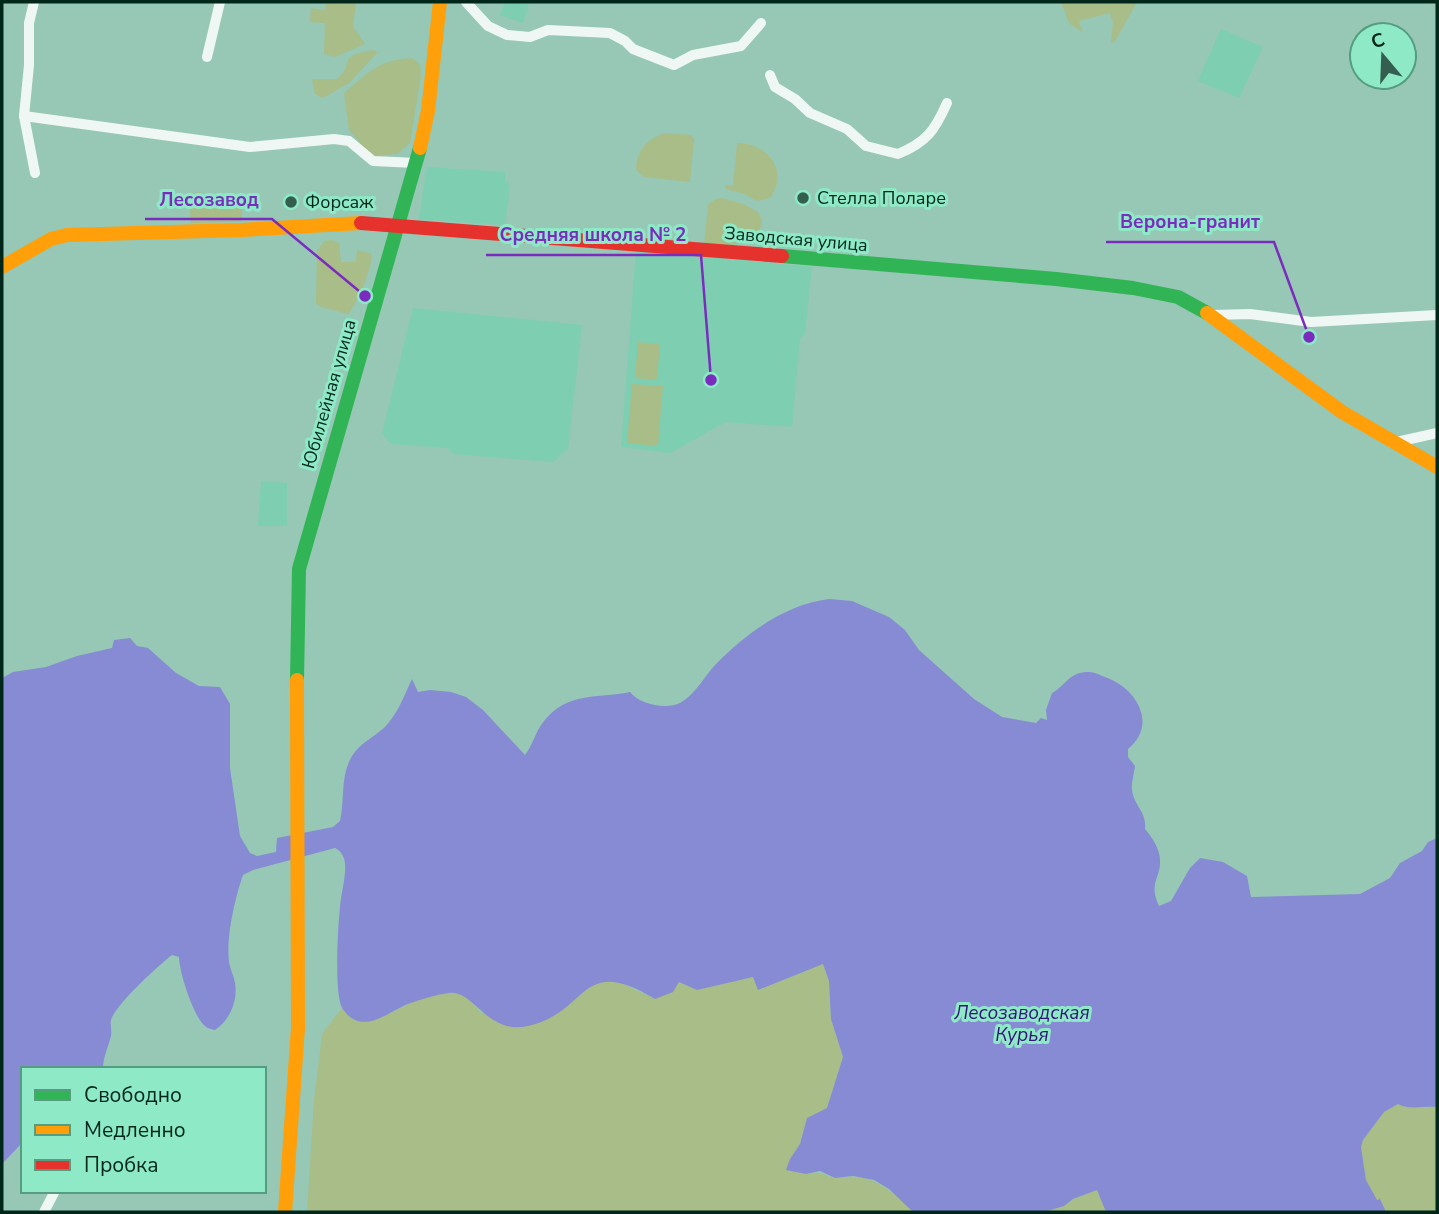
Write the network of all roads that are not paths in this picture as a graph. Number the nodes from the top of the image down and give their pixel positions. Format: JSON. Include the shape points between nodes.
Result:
{"nodes":[{"id":1,"x":34,"y":2,"type":"edge"},
{"id":2,"x":220,"y":2,"type":"edge"},
{"id":3,"x":440,"y":2,"type":"edge"},
{"id":4,"x":466,"y":2,"type":"edge"},
{"id":5,"x":761,"y":23,"type":"dead end"},
{"id":6,"x":207,"y":57,"type":"dead end"},
{"id":7,"x":770,"y":75,"type":"dead end"},
{"id":8,"x":947,"y":103,"type":"dead end"},
{"id":9,"x":24,"y":116,"type":"junction"},
{"id":10,"x":416,"y":163,"type":"junction"},
{"id":11,"x":35,"y":173,"type":"dead end"},
{"id":12,"x":398,"y":224,"type":"junction"},
{"id":13,"x":2,"y":267,"type":"edge"},
{"id":14,"x":1212,"y":315,"type":"junction"},
{"id":15,"x":1437,"y":316,"type":"edge"},
{"id":16,"x":1437,"y":432,"type":"edge"},
{"id":17,"x":1392,"y":443,"type":"junction"},
{"id":18,"x":1437,"y":467,"type":"edge"},
{"id":19,"x":54,"y":1193,"type":"edge"},
{"id":20,"x":44,"y":1212,"type":"edge"},
{"id":21,"x":285,"y":1212,"type":"edge"}],
"edges":[{"from":1,"to":9,"type":"street"},
{"from":2,"to":6,"type":"street"},
{"from":3,"to":10,"type":"street","name":"Юбилейная улица","via":[[428,111]]},
{"from":4,"to":5,"type":"street","via":[[488,26],[507,35],[530,37],[548,30],[610,33],[633,50],[674,65],[693,55],[741,46]]},
{"from":7,"to":8,"type":"street","via":[[775,87],[810,113],[847,129],[866,146],[898,154],[927,138]]},
{"from":9,"to":10,"type":"street","via":[[250,147],[334,139],[349,141],[373,161]]},
{"from":9,"to":11,"type":"street"},
{"from":10,"to":12,"type":"street","name":"Юбилейная улица"},
{"from":12,"to":13,"type":"street","name":"Заводская улица","via":[[67,235]]},
{"from":12,"to":14,"type":"street","name":"Заводская улица","via":[[1087,282],[1178,297]]},
{"from":12,"to":21,"type":"street","name":"Юбилейная улица","via":[[299,569],[298,1028]]},
{"from":14,"to":15,"type":"street","via":[[1250,314],[1311,322]]},
{"from":14,"to":17,"type":"street","name":"Заводская улица","via":[[1342,412]]},
{"from":16,"to":17,"type":"street"},
{"from":17,"to":18,"type":"street","name":"Заводская улица"},
{"from":19,"to":20,"type":"street"}]}
